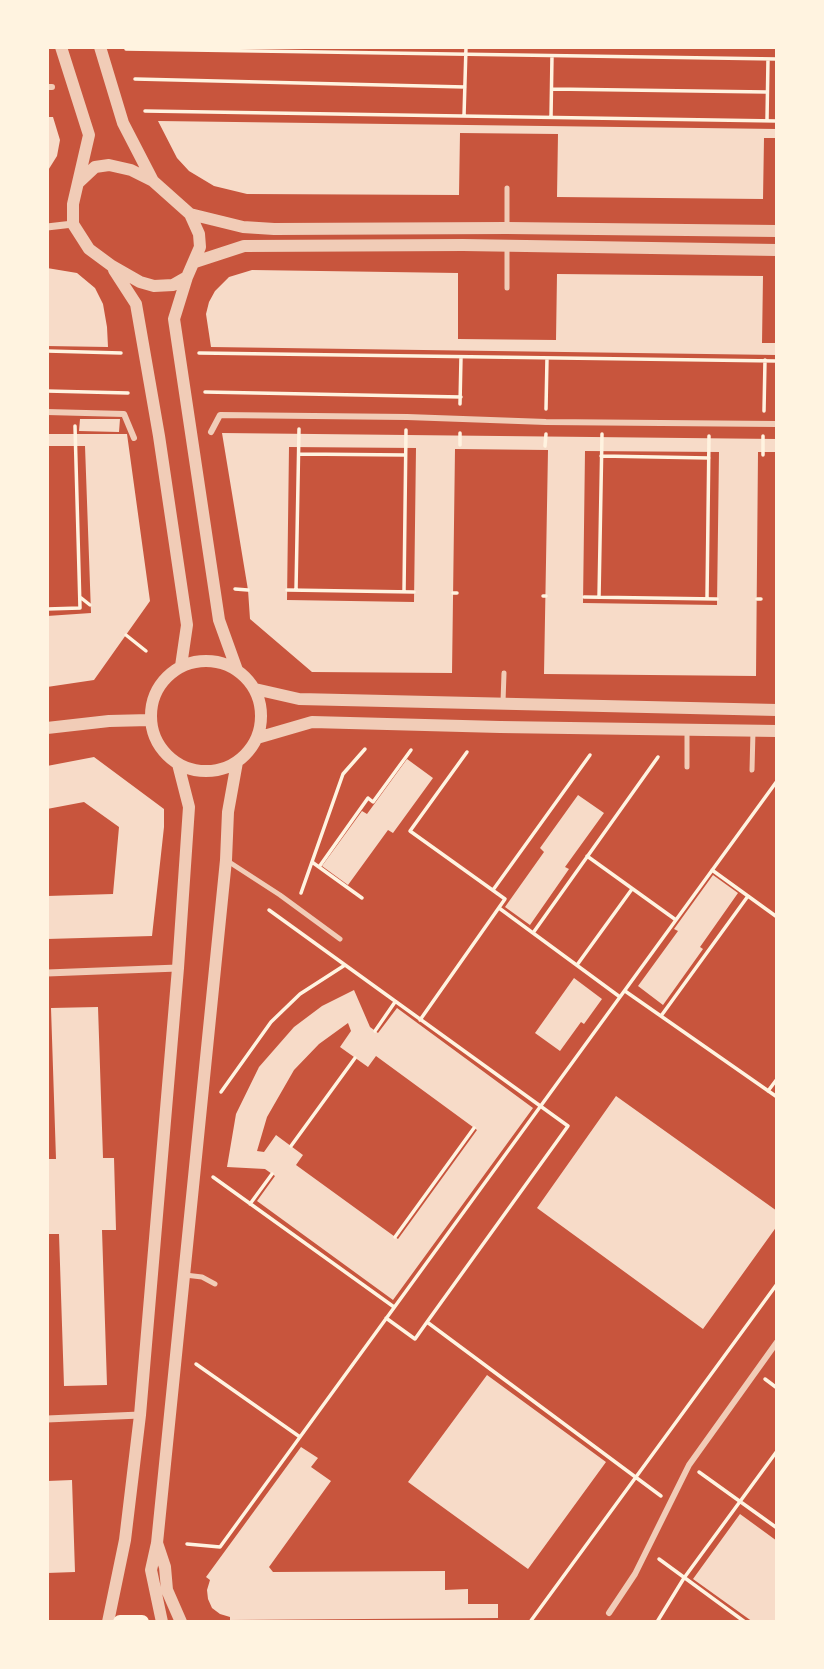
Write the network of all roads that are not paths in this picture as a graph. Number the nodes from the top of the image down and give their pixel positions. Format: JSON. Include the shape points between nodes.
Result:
{"nodes":[{"id":1,"x":61,"y":47,"type":"edge"},
{"id":2,"x":100,"y":47,"type":"edge"},
{"id":3,"x":79,"y":181,"type":"junction"},
{"id":4,"x":153,"y":181,"type":"junction"},
{"id":5,"x":507,"y":188,"type":"dead end"},
{"id":6,"x":190,"y":214,"type":"junction"},
{"id":7,"x":72,"y":224,"type":"junction"},
{"id":8,"x":47,"y":227,"type":"edge"},
{"id":9,"x":507,"y":228,"type":"junction"},
{"id":10,"x":777,"y":231,"type":"edge"},
{"id":11,"x":507,"y":246,"type":"junction"},
{"id":12,"x":777,"y":250,"type":"edge"},
{"id":13,"x":195,"y":262,"type":"junction"},
{"id":14,"x":112,"y":267,"type":"junction"},
{"id":15,"x":187,"y":277,"type":"junction"},
{"id":16,"x":507,"y":288,"type":"dead end"},
{"id":17,"x":47,"y":412,"type":"edge"},
{"id":18,"x":777,"y":424,"type":"edge"},
{"id":19,"x":211,"y":432,"type":"dead end"},
{"id":20,"x":134,"y":438,"type":"dead end"},
{"id":21,"x":181,"y":666,"type":"junction"},
{"id":22,"x":237,"y":670,"type":"junction"},
{"id":23,"x":504,"y":673,"type":"dead end"},
{"id":24,"x":255,"y":689,"type":"junction"},
{"id":25,"x":503,"y":706,"type":"junction"},
{"id":26,"x":777,"y":710,"type":"edge"},
{"id":27,"x":150,"y":720,"type":"junction"},
{"id":28,"x":47,"y":728,"type":"edge"},
{"id":29,"x":687,"y":730,"type":"junction"},
{"id":30,"x":753,"y":731,"type":"junction"},
{"id":31,"x":777,"y":731,"type":"edge"},
{"id":32,"x":257,"y":738,"type":"junction"},
{"id":33,"x":237,"y":762,"type":"junction"},
{"id":34,"x":178,"y":764,"type":"junction"},
{"id":35,"x":687,"y":767,"type":"dead end"},
{"id":36,"x":752,"y":770,"type":"dead end"},
{"id":37,"x":226,"y":860,"type":"junction"},
{"id":38,"x":340,"y":939,"type":"dead end"},
{"id":39,"x":178,"y":968,"type":"junction"},
{"id":40,"x":47,"y":974,"type":"edge"},
{"id":41,"x":184,"y":1275,"type":"junction"},
{"id":42,"x":215,"y":1284,"type":"dead end"},
{"id":43,"x":777,"y":1342,"type":"edge"},
{"id":44,"x":140,"y":1415,"type":"junction"},
{"id":45,"x":47,"y":1419,"type":"edge"},
{"id":46,"x":157,"y":1543,"type":"junction"},
{"id":47,"x":609,"y":1613,"type":"dead end"},
{"id":48,"x":107,"y":1622,"type":"edge"},
{"id":49,"x":120,"y":1622,"type":"edge"},
{"id":50,"x":142,"y":1622,"type":"edge"},
{"id":51,"x":162,"y":1622,"type":"edge"},
{"id":52,"x":181,"y":1622,"type":"edge"}],
"edges":[{"from":1,"to":3,"type":"street","via":[[89,135]]},
{"from":2,"to":4,"type":"street","via":[[123,123]]},
{"from":3,"to":4,"type":"street","via":[[95,167],[109,165]]},
{"from":3,"to":7,"type":"street"},
{"from":4,"to":6,"type":"street"},
{"from":5,"to":9,"type":"lane"},
{"from":6,"to":9,"type":"street","via":[[274,229]]},
{"from":6,"to":13,"type":"street","via":[[199,234]]},
{"from":7,"to":8,"type":"street"},
{"from":7,"to":14,"type":"street","via":[[89,249]]},
{"from":9,"to":10,"type":"street"},
{"from":11,"to":12,"type":"street"},
{"from":11,"to":13,"type":"street","via":[[244,246]]},
{"from":11,"to":16,"type":"lane"},
{"from":13,"to":15,"type":"street"},
{"from":14,"to":15,"type":"street","via":[[155,286],[173,285]]},
{"from":14,"to":21,"type":"street","via":[[136,304],[159,436],[187,625]]},
{"from":15,"to":22,"type":"street","via":[[174,319],[219,620]]},
{"from":17,"to":20,"type":"street","via":[[124,414]]},
{"from":18,"to":19,"type":"street","via":[[220,415]]},
{"from":21,"to":22,"type":"street","via":[[209,660]]},
{"from":21,"to":27,"type":"street","via":[[163,680],[153,699]]},
{"from":22,"to":24,"type":"street"},
{"from":23,"to":25,"type":"lane"},
{"from":24,"to":25,"type":"street","via":[[299,699]]},
{"from":24,"to":32,"type":"street","via":[[261,713]]},
{"from":25,"to":26,"type":"street"},
{"from":27,"to":28,"type":"street"},
{"from":27,"to":34,"type":"street","via":[[158,746]]},
{"from":29,"to":30,"type":"street"},
{"from":29,"to":32,"type":"street","via":[[312,722]]},
{"from":29,"to":35,"type":"lane"},
{"from":30,"to":31,"type":"street"},
{"from":30,"to":36,"type":"lane"},
{"from":32,"to":33,"type":"street"},
{"from":33,"to":34,"type":"street","via":[[218,771],[197,771]]},
{"from":33,"to":37,"type":"street"},
{"from":34,"to":39,"type":"street","via":[[189,807]]},
{"from":37,"to":38,"type":"lane"},
{"from":37,"to":41,"type":"street"},
{"from":39,"to":40,"type":"street"},
{"from":39,"to":44,"type":"street"},
{"from":41,"to":42,"type":"lane"},
{"from":41,"to":46,"type":"street"},
{"from":43,"to":47,"type":"street","via":[[689,1465],[648,1550]]},
{"from":44,"to":45,"type":"street"},
{"from":44,"to":48,"type":"street","via":[[125,1540]]},
{"from":46,"to":51,"type":"street","via":[[151,1570]]},
{"from":46,"to":52,"type":"street","via":[[166,1567],[167,1590]]},
{"from":49,"to":50,"type":"main road"}]}
